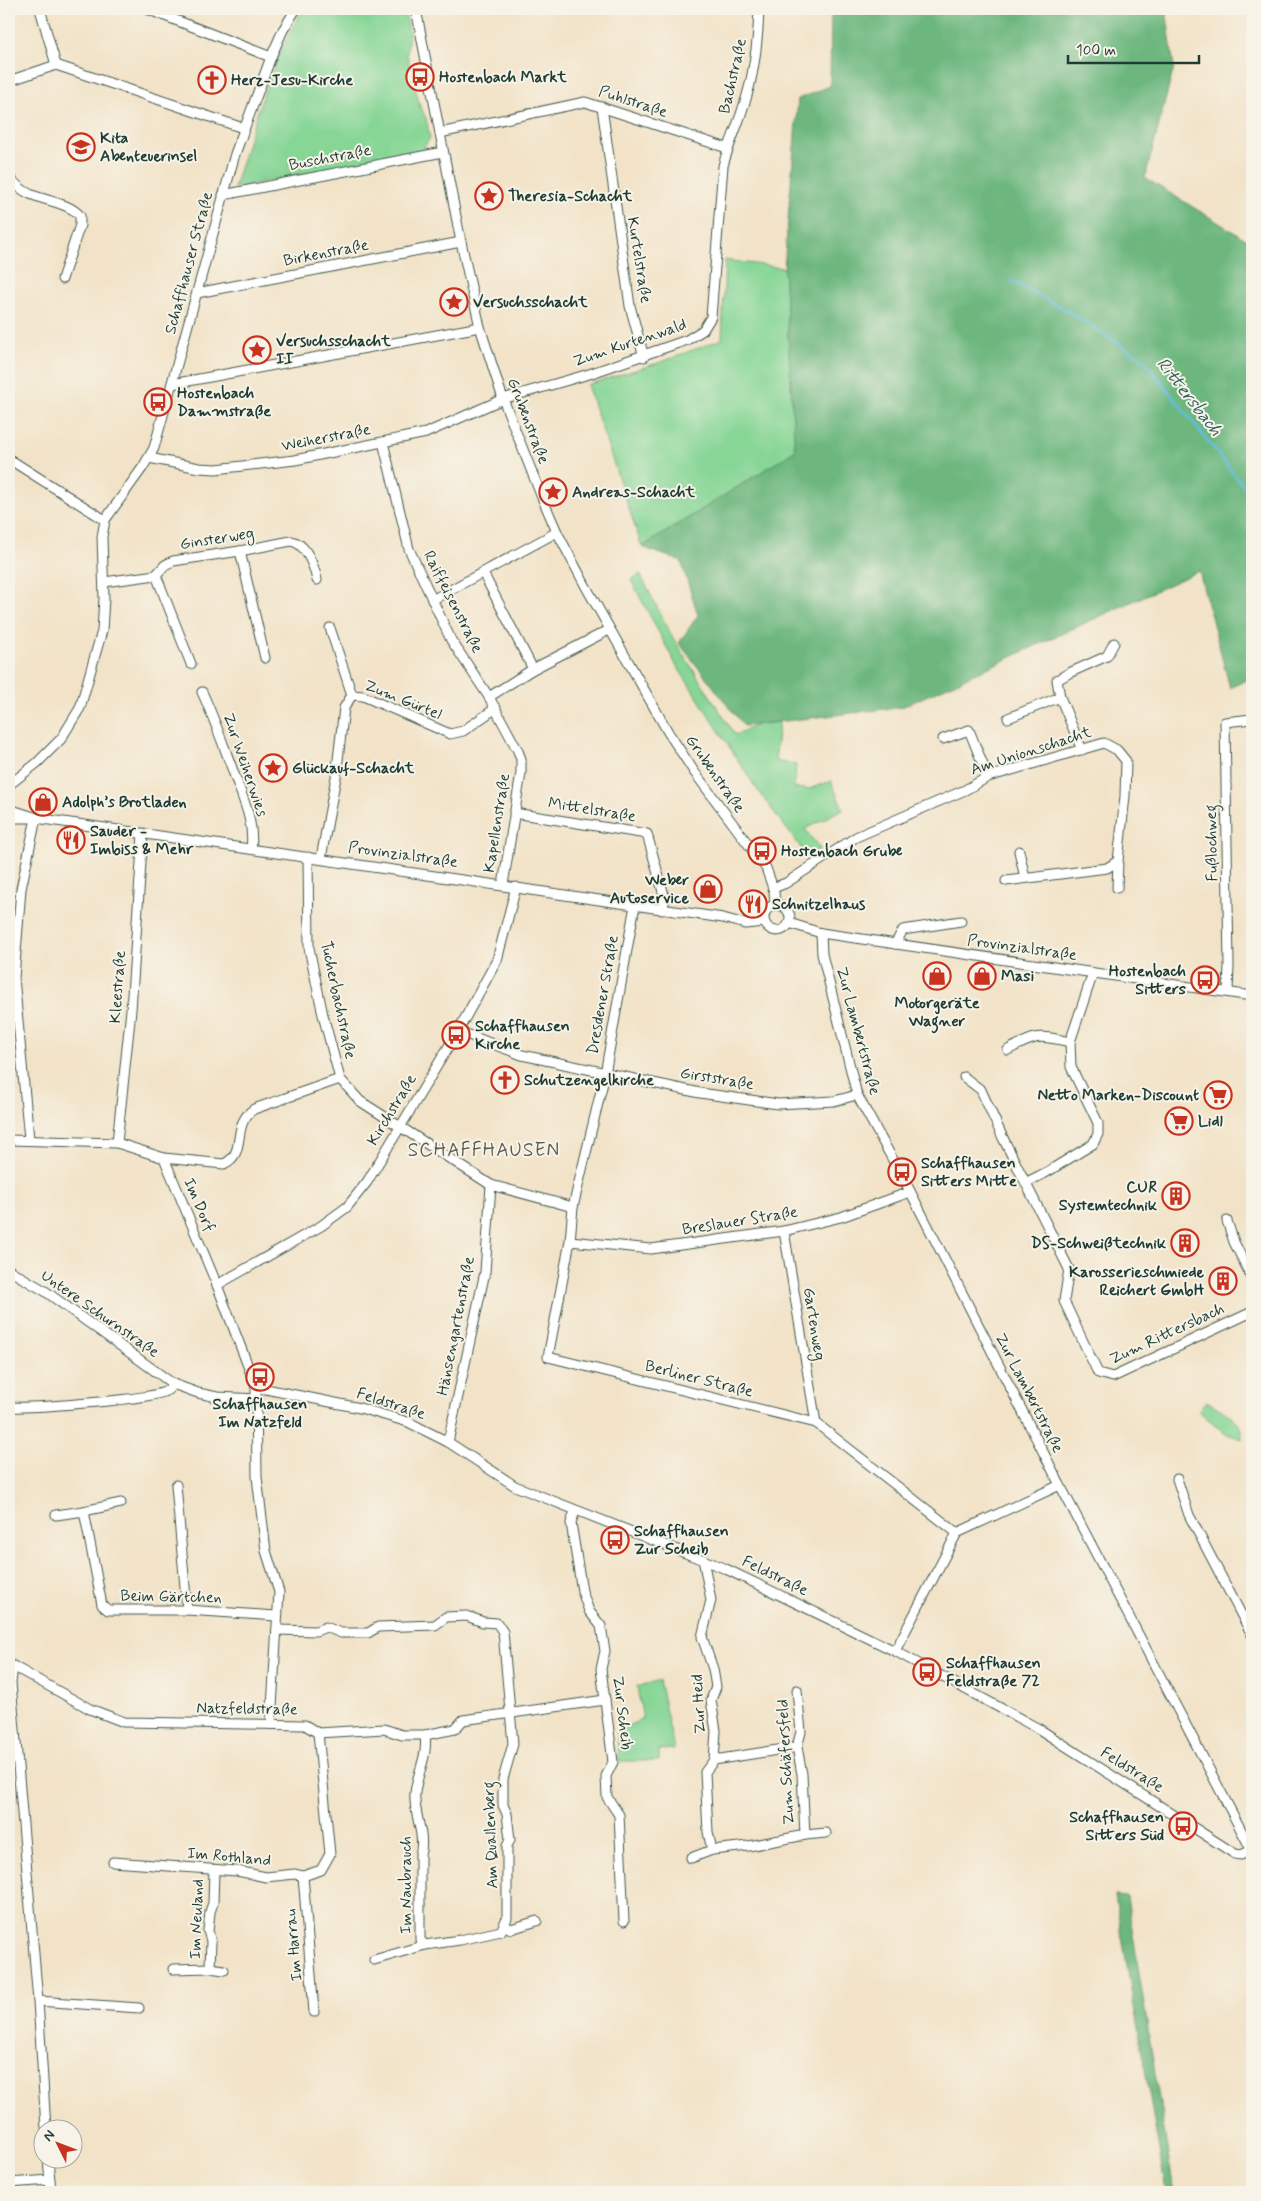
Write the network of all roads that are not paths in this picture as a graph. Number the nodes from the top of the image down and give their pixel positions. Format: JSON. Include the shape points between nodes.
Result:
{"nodes":[{"id":1,"x":40,"y":9,"type":"edge"},
{"id":2,"x":147,"y":9,"type":"edge"},
{"id":3,"x":296,"y":9,"type":"edge"},
{"id":4,"x":416,"y":9,"type":"edge"},
{"id":5,"x":759,"y":9,"type":"edge"},
{"id":6,"x":271,"y":57,"type":"junction"},
{"id":7,"x":56,"y":65,"type":"junction"},
{"id":8,"x":9,"y":81,"type":"edge"},
{"id":9,"x":602,"y":107,"type":"junction"},
{"id":10,"x":243,"y":128,"type":"junction"},
{"id":11,"x":440,"y":133,"type":"junction"},
{"id":12,"x":727,"y":148,"type":"junction"},
{"id":13,"x":443,"y":152,"type":"junction"},
{"id":14,"x":9,"y":177,"type":"edge"},
{"id":15,"x":223,"y":195,"type":"junction"},
{"id":16,"x":461,"y":242,"type":"junction"},
{"id":17,"x":62,"y":279,"type":"dead end"},
{"id":18,"x":197,"y":293,"type":"junction"},
{"id":19,"x":480,"y":327,"type":"junction"},
{"id":20,"x":644,"y":357,"type":"junction"},
{"id":21,"x":172,"y":384,"type":"junction"},
{"id":22,"x":503,"y":399,"type":"junction"},
{"id":23,"x":382,"y":442,"type":"junction"},
{"id":24,"x":149,"y":458,"type":"junction"},
{"id":25,"x":9,"y":459,"type":"edge"},
{"id":26,"x":105,"y":520,"type":"junction"},
{"id":27,"x":557,"y":532,"type":"junction"},
{"id":28,"x":240,"y":551,"type":"junction"},
{"id":29,"x":482,"y":573,"type":"junction"},
{"id":30,"x":156,"y":575,"type":"junction"},
{"id":31,"x":317,"y":580,"type":"dead end"},
{"id":32,"x":104,"y":582,"type":"junction"},
{"id":33,"x":432,"y":600,"type":"junction"},
{"id":34,"x":330,"y":628,"type":"dead end"},
{"id":35,"x":609,"y":630,"type":"junction"},
{"id":36,"x":1114,"y":643,"type":"dead end"},
{"id":37,"x":265,"y":658,"type":"dead end"},
{"id":38,"x":191,"y":664,"type":"dead end"},
{"id":39,"x":533,"y":669,"type":"junction"},
{"id":40,"x":202,"y":692,"type":"dead end"},
{"id":41,"x":352,"y":695,"type":"junction"},
{"id":42,"x":489,"y":697,"type":"junction"},
{"id":43,"x":1060,"y":697,"type":"junction"},
{"id":44,"x":496,"y":708,"type":"junction"},
{"id":45,"x":1008,"y":718,"type":"dead end"},
{"id":46,"x":1252,"y":719,"type":"edge"},
{"id":47,"x":943,"y":739,"type":"dead end"},
{"id":48,"x":1082,"y":750,"type":"junction"},
{"id":49,"x":521,"y":765,"type":"joint"},
{"id":50,"x":988,"y":777,"type":"junction"},
{"id":51,"x":9,"y":785,"type":"edge"},
{"id":52,"x":9,"y":809,"type":"edge"},
{"id":53,"x":514,"y":813,"type":"junction"},
{"id":54,"x":9,"y":818,"type":"edge"},
{"id":55,"x":36,"y":818,"type":"junction"},
{"id":56,"x":142,"y":833,"type":"junction"},
{"id":57,"x":251,"y":849,"type":"junction"},
{"id":58,"x":1019,"y":851,"type":"dead end"},
{"id":59,"x":308,"y":857,"type":"junction"},
{"id":60,"x":321,"y":858,"type":"junction"},
{"id":61,"x":1118,"y":861,"type":"junction"},
{"id":62,"x":1025,"y":878,"type":"junction"},
{"id":63,"x":1006,"y":881,"type":"dead end"},
{"id":64,"x":503,"y":885,"type":"junction"},
{"id":65,"x":516,"y":887,"type":"junction"},
{"id":66,"x":773,"y":888,"type":"junction"},
{"id":67,"x":1118,"y":888,"type":"dead end"},
{"id":68,"x":635,"y":905,"type":"junction"},
{"id":69,"x":775,"y":905,"type":"junction"},
{"id":70,"x":662,"y":910,"type":"junction"},
{"id":71,"x":960,"y":921,"type":"dead end"},
{"id":72,"x":764,"y":922,"type":"junction"},
{"id":73,"x":789,"y":923,"type":"junction"},
{"id":74,"x":821,"y":933,"type":"junction"},
{"id":75,"x":895,"y":944,"type":"junction"},
{"id":76,"x":1093,"y":973,"type":"junction"},
{"id":77,"x":1228,"y":992,"type":"junction"},
{"id":78,"x":1252,"y":996,"type":"edge"},
{"id":79,"x":13,"y":1028,"type":"edge"},
{"id":80,"x":458,"y":1031,"type":"junction"},
{"id":81,"x":1070,"y":1042,"type":"junction"},
{"id":82,"x":1008,"y":1050,"type":"dead end"},
{"id":83,"x":605,"y":1074,"type":"junction"},
{"id":84,"x":964,"y":1077,"type":"dead end"},
{"id":85,"x":340,"y":1079,"type":"junction"},
{"id":86,"x":857,"y":1095,"type":"junction"},
{"id":87,"x":399,"y":1126,"type":"junction"},
{"id":88,"x":29,"y":1139,"type":"junction"},
{"id":89,"x":9,"y":1140,"type":"edge"},
{"id":90,"x":117,"y":1143,"type":"junction"},
{"id":91,"x":164,"y":1158,"type":"junction"},
{"id":92,"x":1027,"y":1182,"type":"junction"},
{"id":93,"x":491,"y":1185,"type":"junction"},
{"id":94,"x":910,"y":1192,"type":"junction"},
{"id":95,"x":573,"y":1207,"type":"junction"},
{"id":96,"x":1227,"y":1221,"type":"dead end"},
{"id":97,"x":784,"y":1231,"type":"junction"},
{"id":98,"x":570,"y":1241,"type":"junction"},
{"id":99,"x":9,"y":1270,"type":"edge"},
{"id":100,"x":1252,"y":1278,"type":"edge"},
{"id":101,"x":217,"y":1285,"type":"junction"},
{"id":102,"x":1252,"y":1312,"type":"edge"},
{"id":103,"x":173,"y":1384,"type":"junction"},
{"id":104,"x":256,"y":1387,"type":"junction"},
{"id":105,"x":258,"y":1399,"type":"junction"},
{"id":106,"x":9,"y":1407,"type":"edge"},
{"id":107,"x":816,"y":1423,"type":"junction"},
{"id":108,"x":448,"y":1442,"type":"junction"},
{"id":109,"x":1177,"y":1479,"type":"dead end"},
{"id":110,"x":176,"y":1485,"type":"dead end"},
{"id":111,"x":1060,"y":1485,"type":"junction"},
{"id":112,"x":121,"y":1503,"type":"dead end"},
{"id":113,"x":84,"y":1511,"type":"junction"},
{"id":114,"x":575,"y":1511,"type":"junction"},
{"id":115,"x":56,"y":1515,"type":"dead end"},
{"id":116,"x":957,"y":1533,"type":"junction"},
{"id":117,"x":703,"y":1560,"type":"junction"},
{"id":118,"x":187,"y":1610,"type":"junction"},
{"id":119,"x":276,"y":1616,"type":"junction"},
{"id":120,"x":277,"y":1630,"type":"junction"},
{"id":121,"x":1252,"y":1635,"type":"edge"},
{"id":122,"x":895,"y":1651,"type":"junction"},
{"id":123,"x":11,"y":1665,"type":"edge"},
{"id":124,"x":797,"y":1690,"type":"dead end"},
{"id":125,"x":605,"y":1700,"type":"junction"},
{"id":126,"x":511,"y":1714,"type":"junction"},
{"id":127,"x":270,"y":1724,"type":"junction"},
{"id":128,"x":318,"y":1733,"type":"junction"},
{"id":129,"x":425,"y":1735,"type":"junction"},
{"id":130,"x":797,"y":1747,"type":"junction"},
{"id":131,"x":714,"y":1760,"type":"junction"},
{"id":132,"x":826,"y":1834,"type":"dead end"},
{"id":133,"x":805,"y":1835,"type":"junction"},
{"id":134,"x":712,"y":1850,"type":"junction"},
{"id":135,"x":1252,"y":1851,"type":"edge"},
{"id":136,"x":691,"y":1858,"type":"dead end"},
{"id":137,"x":113,"y":1862,"type":"dead end"},
{"id":138,"x":214,"y":1870,"type":"junction"},
{"id":139,"x":303,"y":1876,"type":"junction"},
{"id":140,"x":537,"y":1921,"type":"dead end"},
{"id":141,"x":624,"y":1921,"type":"dead end"},
{"id":142,"x":504,"y":1924,"type":"junction"},
{"id":143,"x":425,"y":1945,"type":"junction"},
{"id":144,"x":374,"y":1960,"type":"dead end"},
{"id":145,"x":210,"y":1968,"type":"junction"},
{"id":146,"x":173,"y":1969,"type":"dead end"},
{"id":147,"x":224,"y":1970,"type":"dead end"},
{"id":148,"x":38,"y":2001,"type":"junction"},
{"id":149,"x":139,"y":2008,"type":"dead end"},
{"id":150,"x":314,"y":2012,"type":"dead end"},
{"id":151,"x":45,"y":2118,"type":"edge"},
{"id":152,"x":49,"y":2168,"type":"edge"},
{"id":153,"x":50,"y":2180,"type":"junction"},
{"id":154,"x":9,"y":2183,"type":"edge"},
{"id":155,"x":51,"y":2192,"type":"edge"}],
"edges":[{"from":1,"to":7,"type":"street"},
{"from":2,"to":6,"type":"street"},
{"from":3,"to":6,"type":"street","name":"Schaffhauser Straße"},
{"from":4,"to":11,"type":"street","name":"Grubenstraße"},
{"from":5,"to":12,"type":"street","name":"Bachstraße","via":[[758,39],[744,107]]},
{"from":6,"to":10,"type":"street","name":"Schaffhauser Straße"},
{"from":7,"to":8,"type":"street"},
{"from":7,"to":10,"type":"street"},
{"from":9,"to":11,"type":"street","name":"Puhlstraße","via":[[585,102]]},
{"from":9,"to":12,"type":"street","name":"Puhlstraße"},
{"from":9,"to":20,"type":"street","name":"Kurtelstraße","via":[[630,306]]},
{"from":10,"to":15,"type":"street","name":"Schaffhauser Straße"},
{"from":11,"to":13,"type":"street","name":"Grubenstraße"},
{"from":12,"to":20,"type":"street","name":"Zum Kurtenwald","via":[[711,317],[698,335]]},
{"from":13,"to":15,"type":"street","name":"Buschstraße"},
{"from":13,"to":16,"type":"street","name":"Grubenstraße"},
{"from":14,"to":17,"type":"street","via":[[28,193],[70,208],[80,216]]},
{"from":15,"to":18,"type":"street","name":"Schaffhauser Straße"},
{"from":16,"to":18,"type":"street","name":"Birkenstraße"},
{"from":16,"to":19,"type":"street","name":"Grubenstraße"},
{"from":18,"to":21,"type":"street","name":"Schaffhauser Straße"},
{"from":19,"to":21,"type":"street"},
{"from":19,"to":22,"type":"street","name":"Grubenstraße"},
{"from":20,"to":22,"type":"street","name":"Zum Kurtenwald"},
{"from":21,"to":24,"type":"street","name":"Schaffhauser Straße"},
{"from":22,"to":23,"type":"street","name":"Weiherstraße","via":[[434,430]]},
{"from":22,"to":27,"type":"street","name":"Grubenstraße"},
{"from":23,"to":24,"type":"street","name":"Weiherstraße","via":[[295,460],[216,469]]},
{"from":23,"to":33,"type":"street","name":"Raiffeisenstraße","via":[[409,549]]},
{"from":24,"to":26,"type":"street","name":"Schaffhauser Straße"},
{"from":25,"to":26,"type":"street"},
{"from":26,"to":32,"type":"street","via":[[102,537]]},
{"from":27,"to":29,"type":"street"},
{"from":27,"to":35,"type":"street","name":"Grubenstraße"},
{"from":28,"to":30,"type":"street","name":"Ginsterweg","via":[[173,561],[165,564]]},
{"from":28,"to":31,"type":"street","name":"Ginsterweg","via":[[297,542],[304,549]]},
{"from":28,"to":37,"type":"street"},
{"from":29,"to":33,"type":"street"},
{"from":29,"to":39,"type":"street"},
{"from":30,"to":32,"type":"street","name":"Ginsterweg"},
{"from":30,"to":38,"type":"street"},
{"from":32,"to":51,"type":"street","via":[[102,631],[78,713],[57,743]]},
{"from":33,"to":42,"type":"street","name":"Raiffeisenstraße","via":[[451,640]]},
{"from":34,"to":41,"type":"street","name":"Zum Gürtel"},
{"from":35,"to":39,"type":"street"},
{"from":35,"to":66,"type":"street","name":"Grubenstraße","via":[[668,732],[766,868]]},
{"from":36,"to":43,"type":"street","via":[[1107,656],[1057,680]]},
{"from":39,"to":42,"type":"street"},
{"from":40,"to":57,"type":"street","name":"Zur Weiherwies","via":[[249,817]]},
{"from":41,"to":44,"type":"street","name":"Zum Gürtel","via":[[363,696],[450,734],[463,731]]},
{"from":41,"to":60,"type":"street","name":"Zum Gürtel","via":[[344,708],[336,777]]},
{"from":42,"to":44,"type":"street","name":"Raiffeisenstraße"},
{"from":43,"to":45,"type":"street"},
{"from":43,"to":48,"type":"street"},
{"from":44,"to":49,"type":"street","name":"Raiffeisenstraße","via":[[518,751]]},
{"from":46,"to":77,"type":"street","name":"Fußlochweg","via":[[1225,722]]},
{"from":47,"to":50,"type":"street","via":[[969,730]]},
{"from":48,"to":50,"type":"street","name":"Am Unionschacht"},
{"from":48,"to":61,"type":"street","name":"Am Unionschacht","via":[[1104,743],[1117,750],[1126,761]]},
{"from":49,"to":53,"type":"street","name":"Kapellenstraße"},
{"from":50,"to":66,"type":"street","name":"Am Unionschacht","via":[[856,837],[786,883]]},
{"from":52,"to":55,"type":"street","name":"Provinzialstraße"},
{"from":53,"to":64,"type":"street","name":"Kapellenstraße"},
{"from":53,"to":70,"type":"street","name":"Mittelstraße","via":[[646,834],[665,899]]},
{"from":54,"to":55,"type":"street","name":"Provinzialstraße"},
{"from":55,"to":56,"type":"street","name":"Provinzialstraße"},
{"from":55,"to":79,"type":"street","via":[[20,899]]},
{"from":56,"to":57,"type":"street","name":"Provinzialstraße"},
{"from":56,"to":90,"type":"street","name":"Kleestraße","via":[[130,1029]]},
{"from":57,"to":59,"type":"street","name":"Provinzialstraße"},
{"from":58,"to":62,"type":"street"},
{"from":59,"to":60,"type":"street","name":"Provinzialstraße"},
{"from":59,"to":85,"type":"street","name":"Tucherbachstraße","via":[[309,948]]},
{"from":60,"to":64,"type":"street","name":"Provinzialstraße"},
{"from":61,"to":62,"type":"street","via":[[1107,868]]},
{"from":61,"to":67,"type":"street","name":"Am Unionschacht"},
{"from":62,"to":63,"type":"street"},
{"from":64,"to":65,"type":"street","name":"Provinzialstraße"},
{"from":65,"to":68,"type":"street","name":"Provinzialstraße"},
{"from":65,"to":80,"type":"street","name":"Kirchstraße","via":[[497,960]]},
{"from":66,"to":69,"type":"street","name":"Grubenstraße"},
{"from":68,"to":70,"type":"street","name":"Provinzialstraße"},
{"from":68,"to":83,"type":"street","name":"Dresdener Straße"},
{"from":69,"to":72,"type":"street","via":[[765,912]]},
{"from":69,"to":73,"type":"street","via":[[787,910]]},
{"from":70,"to":72,"type":"street","name":"Provinzialstraße","via":[[744,924]]},
{"from":71,"to":75,"type":"street","via":[[902,930]]},
{"from":72,"to":73,"type":"street","via":[[776,932]]},
{"from":73,"to":74,"type":"street","name":"Provinzialstraße"},
{"from":74,"to":75,"type":"street","name":"Provinzialstraße"},
{"from":74,"to":86,"type":"street","name":"Zur Lambertstraße","via":[[822,954]]},
{"from":75,"to":76,"type":"street","name":"Provinzialstraße"},
{"from":76,"to":77,"type":"street","name":"Provinzialstraße"},
{"from":76,"to":81,"type":"street"},
{"from":77,"to":78,"type":"street","name":"Provinzialstraße"},
{"from":79,"to":88,"type":"street"},
{"from":80,"to":83,"type":"street","name":"Girststraße","via":[[522,1055]]},
{"from":80,"to":87,"type":"street","name":"Kirchstraße"},
{"from":81,"to":82,"type":"street","via":[[1032,1037]]},
{"from":81,"to":92,"type":"street","via":[[1071,1067],[1098,1123],[1098,1134],[1093,1144]]},
{"from":83,"to":86,"type":"street","name":"Girststraße","via":[[778,1104],[834,1101]]},
{"from":83,"to":95,"type":"street","name":"Dresdener Straße"},
{"from":84,"to":92,"type":"street","name":"Zum Rittersbach","via":[[981,1090]]},
{"from":85,"to":87,"type":"street","via":[[360,1100]]},
{"from":85,"to":91,"type":"street","name":"Tucherbachstraße","via":[[245,1115],[236,1151],[224,1164]]},
{"from":86,"to":94,"type":"street","name":"Zur Lambertstraße"},
{"from":87,"to":93,"type":"street"},
{"from":87,"to":101,"type":"street","name":"Kirchstraße","via":[[367,1182],[348,1207],[321,1226]]},
{"from":88,"to":89,"type":"street"},
{"from":88,"to":90,"type":"street"},
{"from":90,"to":91,"type":"street"},
{"from":91,"to":101,"type":"street","name":"Im Dorf"},
{"from":92,"to":102,"type":"street","name":"Zum Rittersbach","via":[[1069,1269],[1064,1301],[1098,1373],[1112,1378]]},
{"from":93,"to":95,"type":"street"},
{"from":93,"to":108,"type":"street","name":"Hänsengartenstraße","via":[[485,1272]]},
{"from":94,"to":97,"type":"street","name":"Breslauer Straße","via":[[841,1217]]},
{"from":94,"to":111,"type":"street","name":"Zur Lambertstraße"},
{"from":95,"to":98,"type":"street","name":"Berliner Straße"},
{"from":96,"to":100,"type":"street"},
{"from":97,"to":98,"type":"street","name":"Breslauer Straße","via":[[651,1249]]},
{"from":97,"to":107,"type":"street","name":"Gartenweg"},
{"from":98,"to":107,"type":"street","name":"Berliner Straße","via":[[548,1357]]},
{"from":99,"to":103,"type":"street","name":"Untere Schurnstraße","via":[[45,1291]]},
{"from":101,"to":104,"type":"street","name":"Im Dorf"},
{"from":103,"to":105,"type":"street","name":"Untere Schurnstraße","via":[[217,1397]]},
{"from":103,"to":106,"type":"street","via":[[168,1391],[153,1395],[74,1405]]},
{"from":104,"to":105,"type":"street","name":"Im Dorf"},
{"from":104,"to":108,"type":"street","name":"Feldstraße","via":[[360,1408],[408,1422]]},
{"from":105,"to":119,"type":"street","name":"Im Dorf","via":[[257,1477],[266,1551],[279,1592]]},
{"from":107,"to":116,"type":"street","name":"Berliner Straße"},
{"from":108,"to":114,"type":"street","name":"Feldstraße","via":[[515,1486]]},
{"from":109,"to":121,"type":"street","via":[[1189,1515]]},
{"from":110,"to":118,"type":"street"},
{"from":111,"to":116,"type":"street"},
{"from":111,"to":135,"type":"street","name":"Zur Lambertstraße"},
{"from":112,"to":113,"type":"street"},
{"from":113,"to":115,"type":"street"},
{"from":113,"to":118,"type":"street","name":"Beim Gärtchen","via":[[102,1604],[108,1610]]},
{"from":114,"to":117,"type":"street","name":"Feldstraße"},
{"from":114,"to":125,"type":"street","name":"Zur Scheib","via":[[571,1523],[582,1591],[589,1611],[600,1626],[605,1651],[601,1669]]},
{"from":116,"to":122,"type":"street"},
{"from":117,"to":122,"type":"street","name":"Feldstraße"},
{"from":117,"to":131,"type":"street","name":"Zur Heid","via":[[711,1600],[702,1637],[716,1687],[711,1700],[716,1731]]},
{"from":118,"to":119,"type":"street","name":"Beim Gärtchen"},
{"from":119,"to":120,"type":"street","name":"Im Dorf"},
{"from":120,"to":126,"type":"street","name":"Am Quallenberg","via":[[316,1631],[326,1627],[341,1633],[368,1633],[378,1627],[435,1625],[446,1617],[467,1616],[497,1623],[503,1632]]},
{"from":120,"to":127,"type":"street","name":"Im Dorf"},
{"from":122,"to":135,"type":"street","name":"Feldstraße","via":[[1039,1729],[1235,1854]]},
{"from":123,"to":127,"type":"street","name":"Natzfeldstraße","via":[[90,1709],[124,1722]]},
{"from":123,"to":148,"type":"street"},
{"from":124,"to":130,"type":"street","name":"Zum Schäfersfeld","via":[[801,1732]]},
{"from":125,"to":126,"type":"street","name":"Natzfeldstraße"},
{"from":125,"to":141,"type":"street","name":"Zur Scheib","via":[[613,1762],[606,1776],[608,1797],[619,1815]]},
{"from":126,"to":129,"type":"street","name":"Natzfeldstraße","via":[[462,1720],[455,1729]]},
{"from":126,"to":142,"type":"street","name":"Am Quallenberg","via":[[512,1744],[503,1779],[510,1840],[507,1846],[507,1918]]},
{"from":127,"to":128,"type":"street","name":"Natzfeldstraße","via":[[305,1725]]},
{"from":128,"to":129,"type":"street","name":"Natzfeldstraße","via":[[384,1729],[402,1735]]},
{"from":128,"to":139,"type":"street","name":"Im Rothland","via":[[330,1854],[321,1870]]},
{"from":129,"to":143,"type":"street","name":"Im Naubrauch","via":[[423,1765],[415,1794],[423,1846],[420,1855],[420,1940]]},
{"from":130,"to":131,"type":"street"},
{"from":130,"to":133,"type":"street","name":"Zum Schäfersfeld","via":[[802,1774]]},
{"from":131,"to":134,"type":"street","name":"Zur Heid","via":[[705,1772]]},
{"from":132,"to":133,"type":"street"},
{"from":133,"to":134,"type":"street","name":"Zum Schäfersfeld"},
{"from":134,"to":136,"type":"street","name":"Zum Schäfersfeld"},
{"from":137,"to":138,"type":"street","name":"Im Rothland"},
{"from":138,"to":139,"type":"street","name":"Im Rothland","via":[[237,1871],[266,1878]]},
{"from":138,"to":145,"type":"street","name":"Im Neuland","via":[[208,1931]]},
{"from":139,"to":150,"type":"street","name":"Im Harrau"},
{"from":140,"to":142,"type":"street","via":[[511,1929]]},
{"from":142,"to":143,"type":"street","name":"Im Naubrauch","via":[[501,1931]]},
{"from":143,"to":144,"type":"street","name":"Im Naubrauch"},
{"from":145,"to":146,"type":"street","name":"Im Neuland"},
{"from":145,"to":147,"type":"street","name":"Im Neuland"},
{"from":148,"to":149,"type":"street"},
{"from":148,"to":151,"type":"street"},
{"from":152,"to":153,"type":"street"},
{"from":153,"to":154,"type":"street"},
{"from":153,"to":155,"type":"street"}]}
